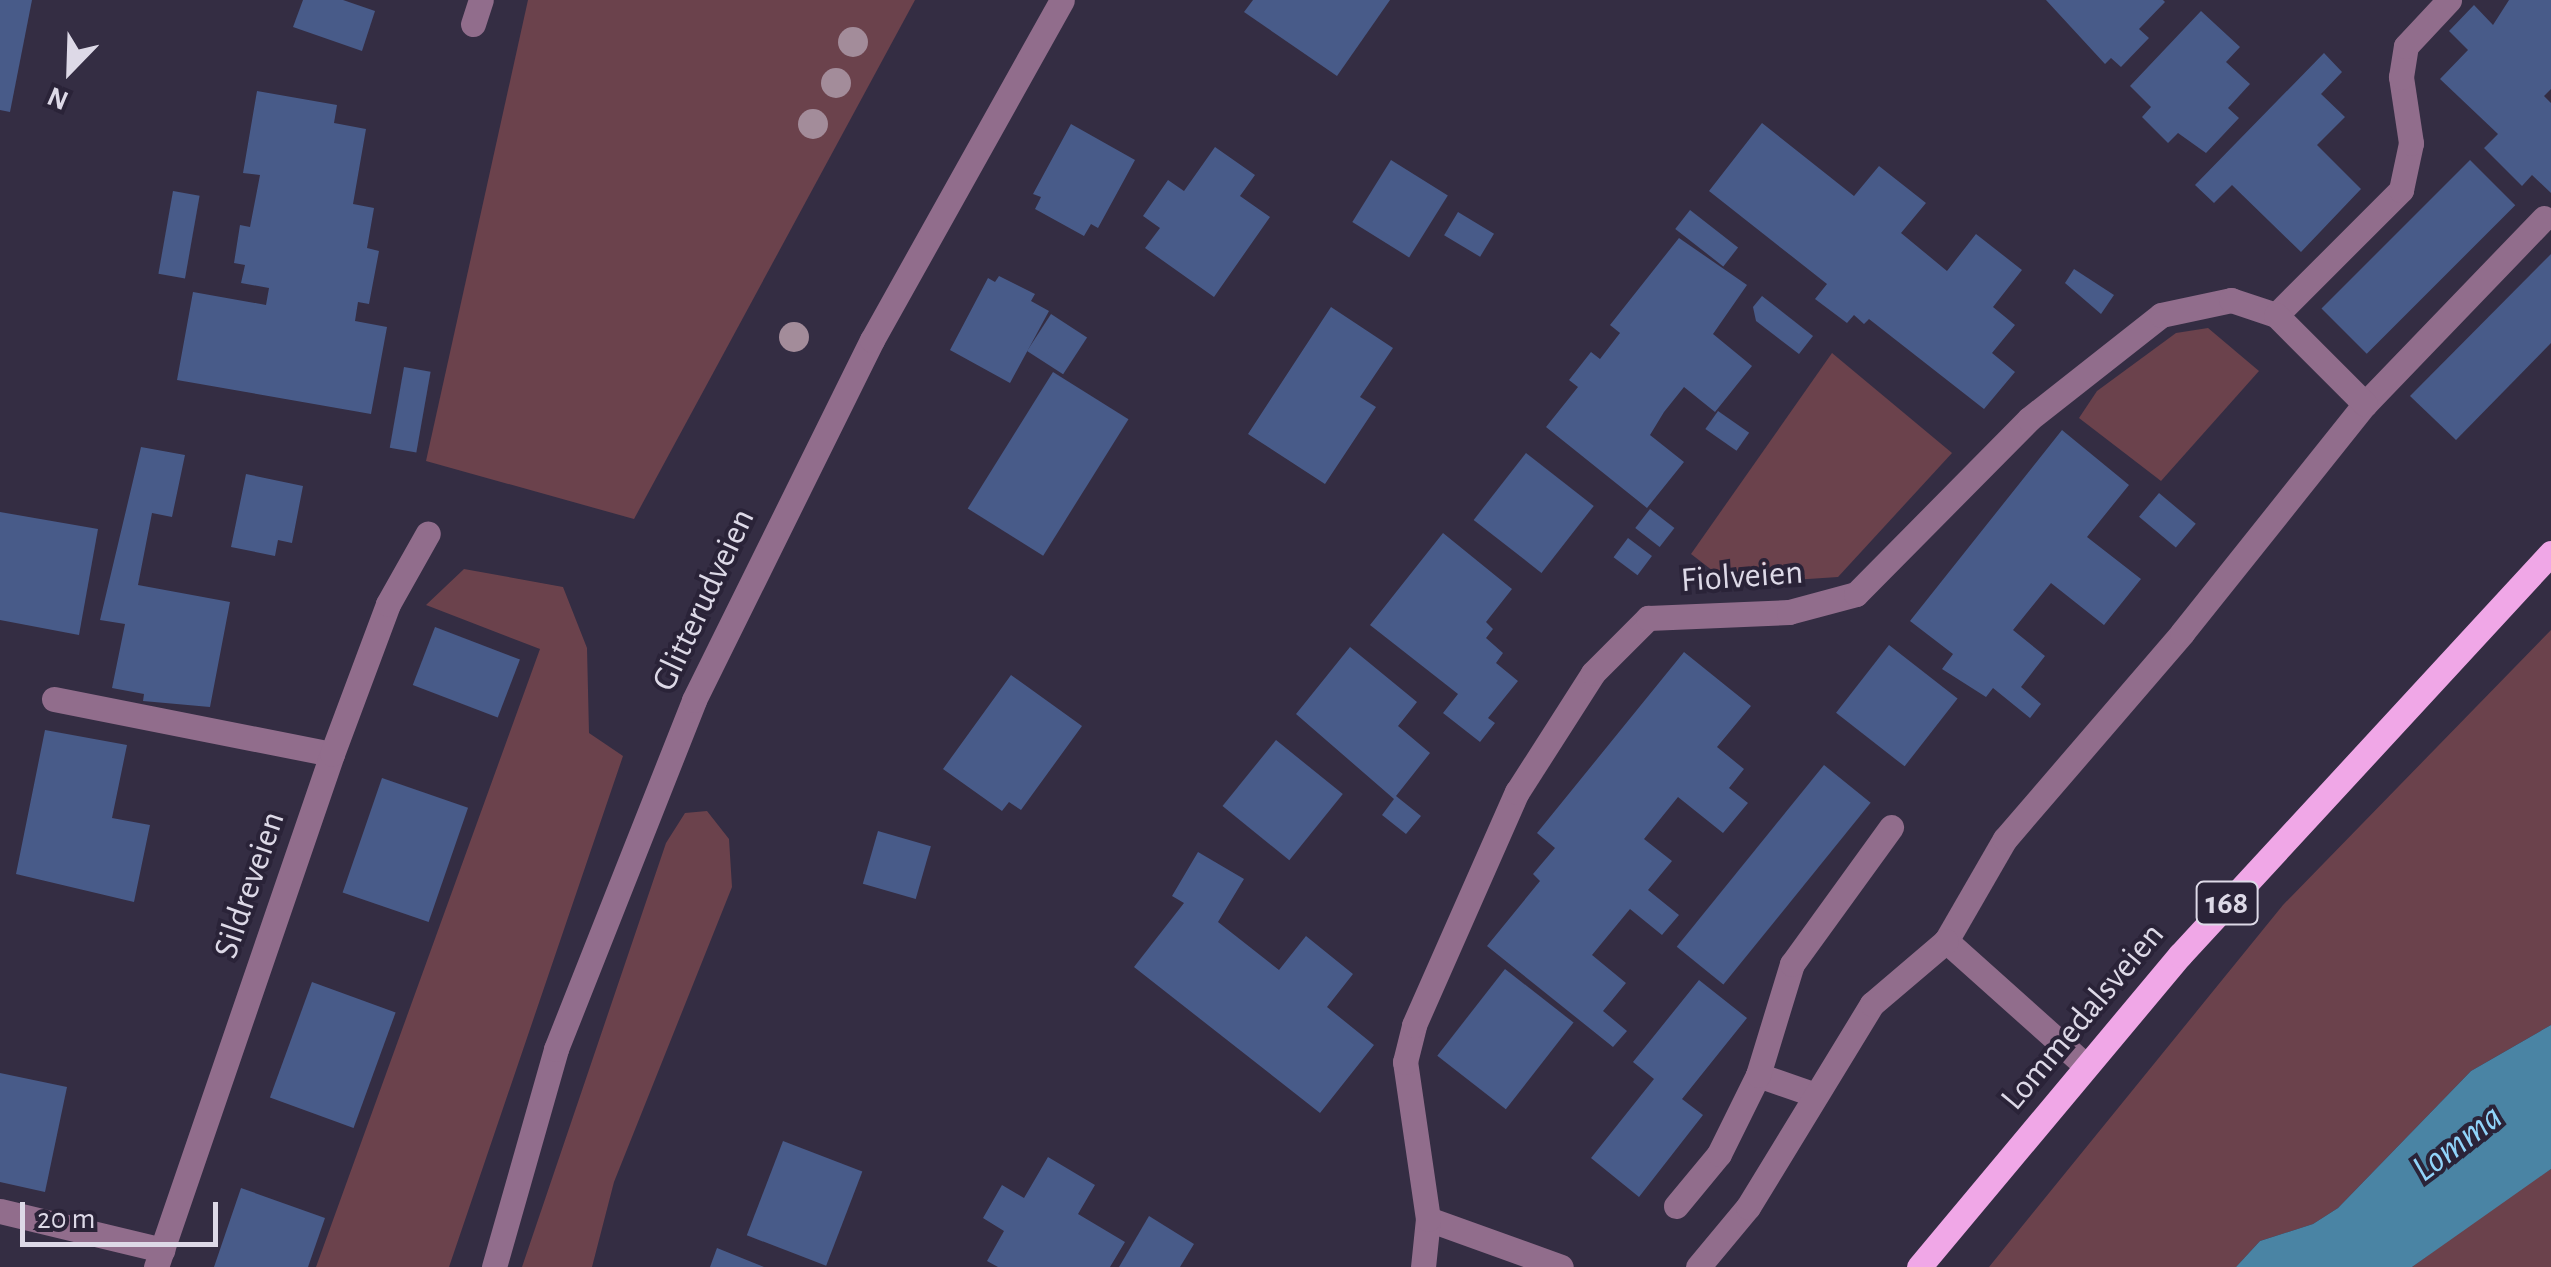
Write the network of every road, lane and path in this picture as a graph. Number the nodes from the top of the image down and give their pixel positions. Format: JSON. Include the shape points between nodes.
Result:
{"nodes":[{"id":1,"x":1062,"y":0,"type":"edge"},
{"id":2,"x":2449,"y":0,"type":"edge"},
{"id":3,"x":2544,"y":218,"type":"dead end"},
{"id":4,"x":2276,"y":315,"type":"junction"},
{"id":5,"x":2365,"y":404,"type":"junction"},
{"id":6,"x":428,"y":532,"type":"dead end"},
{"id":7,"x":2551,"y":553,"type":"edge"},
{"id":8,"x":54,"y":699,"type":"dead end"},
{"id":9,"x":332,"y":754,"type":"junction"},
{"id":10,"x":1891,"y":827,"type":"dead end"},
{"id":11,"x":1946,"y":941,"type":"junction"},
{"id":12,"x":2086,"y":1066,"type":"junction"},
{"id":13,"x":1758,"y":1076,"type":"junction"},
{"id":14,"x":1812,"y":1094,"type":"junction"},
{"id":15,"x":1676,"y":1206,"type":"dead end"},
{"id":16,"x":0,"y":1212,"type":"edge"},
{"id":17,"x":1428,"y":1219,"type":"junction"},
{"id":18,"x":158,"y":1258,"type":"edge"},
{"id":19,"x":494,"y":1267,"type":"edge"},
{"id":20,"x":1422,"y":1267,"type":"edge"},
{"id":21,"x":1561,"y":1267,"type":"edge"},
{"id":22,"x":1698,"y":1267,"type":"edge"},
{"id":23,"x":1919,"y":1267,"type":"edge"}],
"edges":[{"from":1,"to":19,"type":"street","name":"Glitterudveien","via":[[872,340],[694,700],[556,1049]]},
{"from":2,"to":4,"type":"street","via":[[2406,46],[2401,77],[2412,142],[2401,190]]},
{"from":3,"to":5,"type":"street"},
{"from":4,"to":5,"type":"street","name":"Fiolveien"},
{"from":4,"to":17,"type":"street","name":"Fiolveien","via":[[2231,300],[2161,315],[2029,418],[1856,594],[1789,612],[1648,618],[1593,673],[1517,792],[1414,1025],[1405,1062]]},
{"from":5,"to":11,"type":"street","via":[[2182,633],[2005,839]]},
{"from":6,"to":9,"type":"street","name":"Sildreveien","via":[[388,604]]},
{"from":7,"to":12,"type":"main road","name":"Lommedalsveien","number":"168","via":[[2286,836]]},
{"from":8,"to":9,"type":"street"},
{"from":9,"to":18,"type":"street","name":"Sildreveien"},
{"from":10,"to":13,"type":"street","via":[[1792,964]]},
{"from":11,"to":12,"type":"street"},
{"from":11,"to":14,"type":"street","via":[[1872,1004]]},
{"from":12,"to":23,"type":"main road","name":"Lommedalsveien","number":"168"},
{"from":13,"to":14,"type":"street"},
{"from":13,"to":15,"type":"street","via":[[1719,1154]]},
{"from":14,"to":22,"type":"street","via":[[1748,1207]]},
{"from":16,"to":18,"type":"street"},
{"from":17,"to":20,"type":"street","name":"Fiolveien"},
{"from":17,"to":21,"type":"street"}]}
